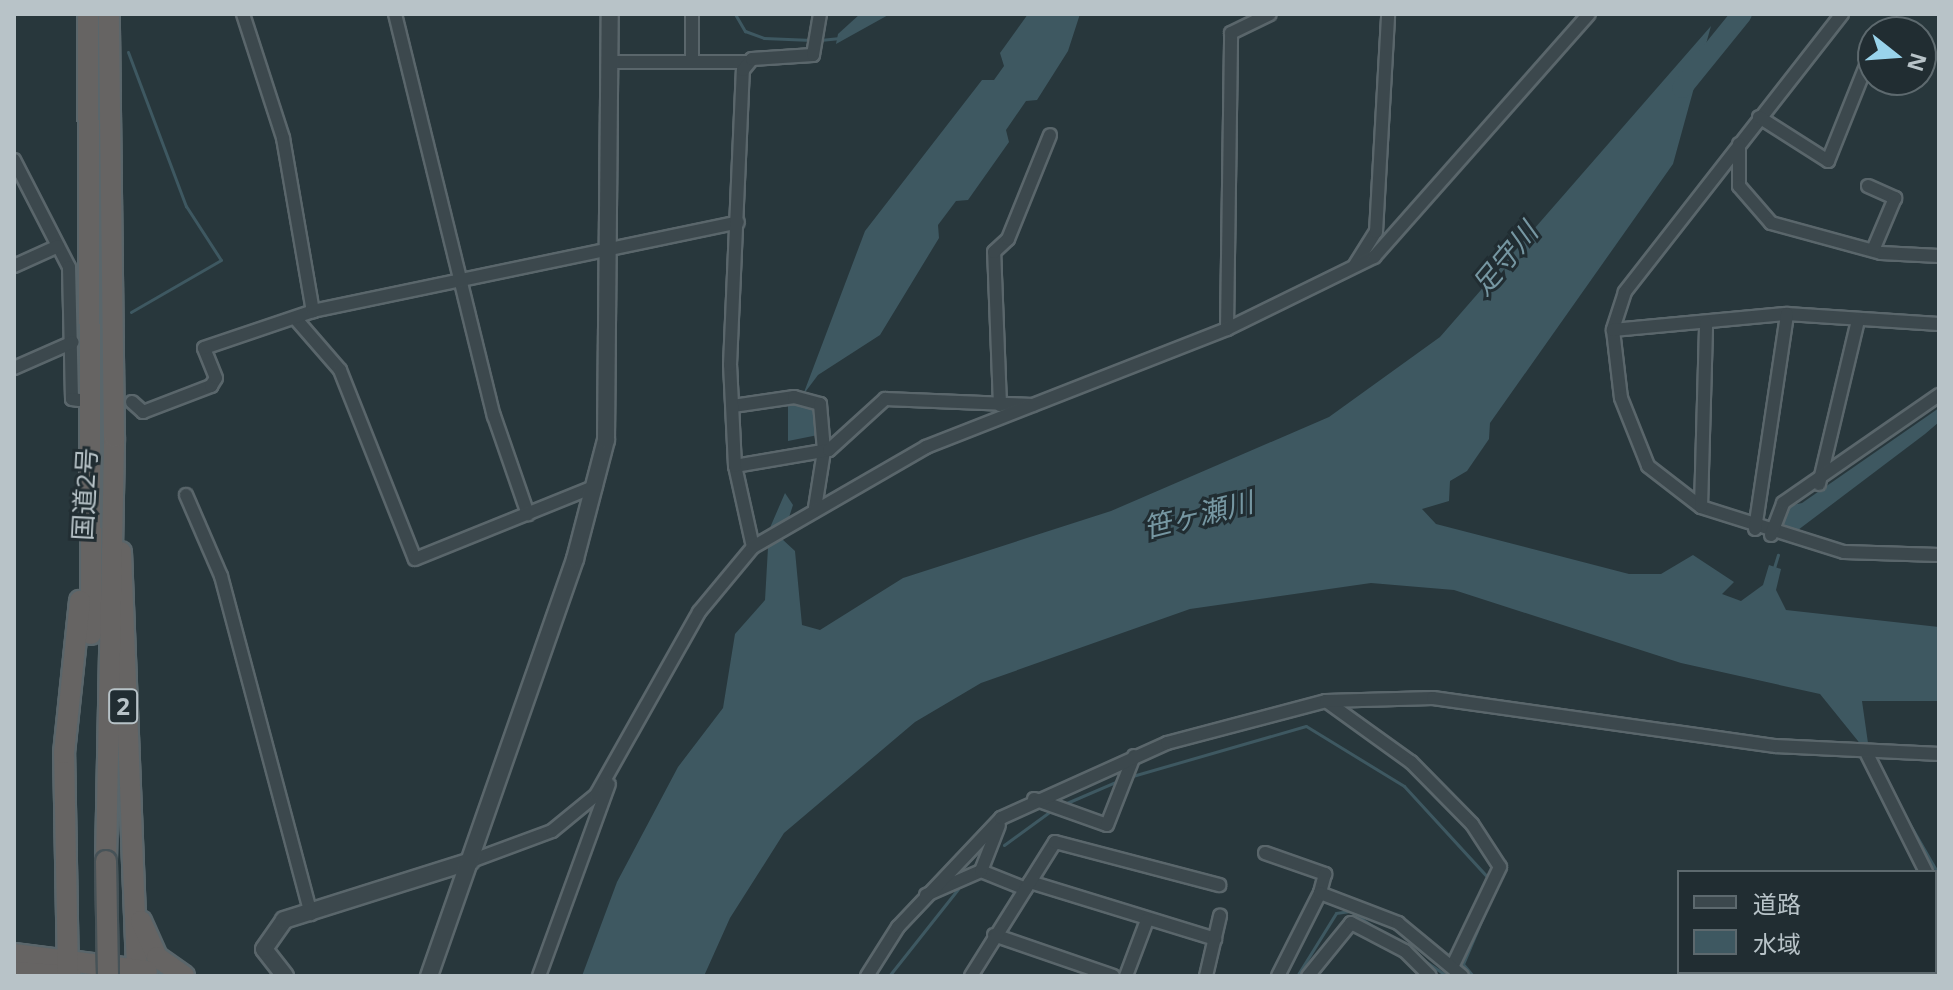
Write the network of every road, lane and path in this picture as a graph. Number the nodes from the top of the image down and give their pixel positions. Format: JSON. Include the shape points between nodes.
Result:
{"nodes":[{"id":1,"x":88,"y":14,"type":"edge"},
{"id":2,"x":109,"y":14,"type":"edge"},
{"id":3,"x":243,"y":14,"type":"edge"},
{"id":4,"x":395,"y":14,"type":"edge"},
{"id":5,"x":610,"y":14,"type":"edge"},
{"id":6,"x":692,"y":14,"type":"edge"},
{"id":7,"x":820,"y":14,"type":"edge"},
{"id":8,"x":1270,"y":14,"type":"edge"},
{"id":9,"x":1388,"y":14,"type":"edge"},
{"id":10,"x":1589,"y":14,"type":"edge"},
{"id":11,"x":1842,"y":14,"type":"edge"},
{"id":12,"x":692,"y":58,"type":"junction"},
{"id":13,"x":610,"y":62,"type":"junction"},
{"id":14,"x":747,"y":62,"type":"junction"},
{"id":15,"x":1857,"y":88,"type":"edge"},
{"id":16,"x":1759,"y":117,"type":"junction"},
{"id":17,"x":1050,"y":135,"type":"dead end"},
{"id":18,"x":1739,"y":144,"type":"junction"},
{"id":19,"x":14,"y":160,"type":"edge"},
{"id":20,"x":1868,"y":186,"type":"dead end"},
{"id":21,"x":738,"y":222,"type":"junction"},
{"id":22,"x":611,"y":244,"type":"junction"},
{"id":23,"x":58,"y":246,"type":"junction"},
{"id":24,"x":1873,"y":250,"type":"junction"},
{"id":25,"x":1939,"y":256,"type":"edge"},
{"id":26,"x":14,"y":266,"type":"edge"},
{"id":27,"x":1352,"y":271,"type":"junction"},
{"id":28,"x":460,"y":276,"type":"junction"},
{"id":29,"x":313,"y":311,"type":"junction"},
{"id":30,"x":1787,"y":314,"type":"junction"},
{"id":31,"x":295,"y":318,"type":"junction"},
{"id":32,"x":1858,"y":320,"type":"junction"},
{"id":33,"x":1706,"y":323,"type":"junction"},
{"id":34,"x":1939,"y":324,"type":"edge"},
{"id":35,"x":1227,"y":329,"type":"junction"},
{"id":36,"x":1613,"y":330,"type":"junction"},
{"id":37,"x":73,"y":342,"type":"junction"},
{"id":38,"x":14,"y":368,"type":"edge"},
{"id":39,"x":1939,"y":395,"type":"edge"},
{"id":40,"x":79,"y":400,"type":"dead end"},
{"id":41,"x":132,"y":402,"type":"dead end"},
{"id":42,"x":1000,"y":405,"type":"junction"},
{"id":43,"x":1033,"y":405,"type":"junction"},
{"id":44,"x":733,"y":406,"type":"junction"},
{"id":45,"x":114,"y":437,"type":"junction"},
{"id":46,"x":95,"y":450,"type":"junction"},
{"id":47,"x":824,"y":451,"type":"junction"},
{"id":48,"x":735,"y":466,"type":"junction"},
{"id":49,"x":1819,"y":484,"type":"junction"},
{"id":50,"x":596,"y":486,"type":"junction"},
{"id":51,"x":186,"y":495,"type":"dead end"},
{"id":52,"x":1701,"y":507,"type":"junction"},
{"id":53,"x":812,"y":510,"type":"junction"},
{"id":54,"x":528,"y":514,"type":"junction"},
{"id":55,"x":1755,"y":529,"type":"junction"},
{"id":56,"x":1771,"y":535,"type":"junction"},
{"id":57,"x":753,"y":547,"type":"junction"},
{"id":58,"x":1939,"y":555,"type":"edge"},
{"id":59,"x":1326,"y":701,"type":"junction"},
{"id":60,"x":1867,"y":754,"type":"junction"},
{"id":61,"x":1939,"y":754,"type":"edge"},
{"id":62,"x":1134,"y":756,"type":"junction"},
{"id":63,"x":613,"y":770,"type":"junction"},
{"id":64,"x":1034,"y":799,"type":"junction"},
{"id":65,"x":1001,"y":818,"type":"junction"},
{"id":66,"x":127,"y":826,"type":"junction"},
{"id":67,"x":1265,"y":853,"type":"dead end"},
{"id":68,"x":100,"y":861,"type":"junction"},
{"id":69,"x":471,"y":861,"type":"junction"},
{"id":70,"x":1925,"y":870,"type":"edge"},
{"id":71,"x":981,"y":871,"type":"junction"},
{"id":72,"x":1028,"y":885,"type":"junction"},
{"id":73,"x":1219,"y":885,"type":"dead end"},
{"id":74,"x":1320,"y":893,"type":"junction"},
{"id":75,"x":926,"y":895,"type":"junction"},
{"id":76,"x":311,"y":914,"type":"junction"},
{"id":77,"x":1220,"y":916,"type":"dead end"},
{"id":78,"x":1147,"y":920,"type":"junction"},
{"id":79,"x":994,"y":935,"type":"junction"},
{"id":80,"x":1215,"y":939,"type":"junction"},
{"id":81,"x":14,"y":954,"type":"edge"},
{"id":82,"x":1453,"y":965,"type":"junction"},
{"id":83,"x":14,"y":972,"type":"edge"},
{"id":84,"x":69,"y":972,"type":"edge"},
{"id":85,"x":137,"y":972,"type":"edge"},
{"id":86,"x":1094,"y":973,"type":"edge"},
{"id":87,"x":96,"y":976,"type":"edge"},
{"id":88,"x":108,"y":976,"type":"edge"},
{"id":89,"x":167,"y":976,"type":"edge"},
{"id":90,"x":184,"y":976,"type":"edge"},
{"id":91,"x":285,"y":976,"type":"edge"},
{"id":92,"x":429,"y":976,"type":"edge"},
{"id":93,"x":539,"y":976,"type":"edge"},
{"id":94,"x":867,"y":976,"type":"edge"},
{"id":95,"x":971,"y":976,"type":"edge"},
{"id":96,"x":1113,"y":976,"type":"edge"},
{"id":97,"x":1126,"y":976,"type":"edge"},
{"id":98,"x":1206,"y":976,"type":"edge"},
{"id":99,"x":1278,"y":976,"type":"edge"},
{"id":100,"x":1308,"y":976,"type":"edge"},
{"id":101,"x":1430,"y":976,"type":"edge"},
{"id":102,"x":1462,"y":976,"type":"edge"}],
"edges":[{"from":1,"to":46,"type":"highway","name":"国道2号","number":"2"},
{"from":2,"to":45,"type":"highway","name":"国道2号","number":"2"},
{"from":3,"to":29,"type":"street","via":[[283,138]]},
{"from":4,"to":28,"type":"street"},
{"from":5,"to":13,"type":"street"},
{"from":6,"to":12,"type":"street"},
{"from":7,"to":14,"type":"street","via":[[818,47],[805,59]]},
{"from":8,"to":35,"type":"street","via":[[1231,33]]},
{"from":9,"to":27,"type":"street","via":[[1376,232]]},
{"from":10,"to":27,"type":"street","via":[[1401,232]]},
{"from":11,"to":16,"type":"street"},
{"from":12,"to":13,"type":"street"},
{"from":12,"to":14,"type":"street"},
{"from":13,"to":22,"type":"street"},
{"from":14,"to":21,"type":"street"},
{"from":15,"to":16,"type":"street","via":[[1828,161]]},
{"from":16,"to":18,"type":"street"},
{"from":17,"to":42,"type":"street","via":[[1012,231],[994,252]]},
{"from":18,"to":24,"type":"street","via":[[1739,186],[1771,223]]},
{"from":18,"to":36,"type":"street","via":[[1641,266]]},
{"from":19,"to":23,"type":"street"},
{"from":20,"to":24,"type":"street","via":[[1895,198]]},
{"from":21,"to":22,"type":"street"},
{"from":21,"to":44,"type":"street"},
{"from":22,"to":28,"type":"street"},
{"from":22,"to":50,"type":"street","via":[[610,385]]},
{"from":23,"to":26,"type":"street"},
{"from":23,"to":37,"type":"street","via":[[69,267]]},
{"from":24,"to":25,"type":"street"},
{"from":27,"to":35,"type":"street"},
{"from":28,"to":29,"type":"street"},
{"from":28,"to":54,"type":"street"},
{"from":29,"to":31,"type":"street"},
{"from":30,"to":32,"type":"street"},
{"from":30,"to":33,"type":"street"},
{"from":30,"to":55,"type":"street"},
{"from":31,"to":41,"type":"street","via":[[204,348],[216,378],[211,386],[143,412]]},
{"from":31,"to":54,"type":"street","via":[[340,370],[415,559]]},
{"from":32,"to":34,"type":"street"},
{"from":32,"to":49,"type":"street"},
{"from":33,"to":36,"type":"street"},
{"from":33,"to":52,"type":"street"},
{"from":35,"to":43,"type":"street"},
{"from":36,"to":52,"type":"street","via":[[1621,398],[1637,446],[1660,478]]},
{"from":37,"to":38,"type":"street"},
{"from":37,"to":40,"type":"street","via":[[72,399]]},
{"from":39,"to":49,"type":"street"},
{"from":42,"to":43,"type":"street"},
{"from":42,"to":47,"type":"street","via":[[885,399],[850,436]]},
{"from":43,"to":53,"type":"street","via":[[926,447]]},
{"from":44,"to":47,"type":"street","via":[[803,399],[820,404]]},
{"from":44,"to":48,"type":"street"},
{"from":45,"to":66,"type":"highway","number":"2"},
{"from":45,"to":68,"type":"highway","name":"国道2号","number":"2"},
{"from":46,"to":68,"type":"highway","name":"国道2号","number":"2"},
{"from":46,"to":84,"type":"highway","number":"2","via":[[64,753]]},
{"from":47,"to":48,"type":"street"},
{"from":47,"to":53,"type":"street"},
{"from":48,"to":57,"type":"street"},
{"from":49,"to":56,"type":"street","via":[[1783,503]]},
{"from":50,"to":54,"type":"street"},
{"from":50,"to":69,"type":"street"},
{"from":51,"to":76,"type":"street","via":[[221,576]]},
{"from":52,"to":55,"type":"street"},
{"from":53,"to":57,"type":"street"},
{"from":55,"to":56,"type":"street"},
{"from":56,"to":58,"type":"street","via":[[1844,552]]},
{"from":57,"to":63,"type":"street","via":[[699,612]]},
{"from":59,"to":60,"type":"street","via":[[1433,698]]},
{"from":59,"to":62,"type":"street"},
{"from":59,"to":82,"type":"street","via":[[1411,762],[1472,824],[1500,867]]},
{"from":60,"to":61,"type":"street"},
{"from":60,"to":70,"type":"street"},
{"from":62,"to":64,"type":"street"},
{"from":62,"to":64,"type":"street","via":[[1107,825]]},
{"from":63,"to":69,"type":"street","via":[[596,795],[552,831]]},
{"from":63,"to":93,"type":"street"},
{"from":64,"to":65,"type":"street"},
{"from":65,"to":71,"type":"street"},
{"from":65,"to":75,"type":"street"},
{"from":66,"to":85,"type":"highway","number":"2"},
{"from":66,"to":90,"type":"highway","via":[[144,937],[163,964]]},
{"from":67,"to":74,"type":"street","via":[[1325,874]]},
{"from":68,"to":87,"type":"highway","name":"国道2号","number":"2"},
{"from":68,"to":88,"type":"highway","name":"国道2号","number":"2","bridge":true},
{"from":69,"to":76,"type":"street"},
{"from":69,"to":92,"type":"street"},
{"from":71,"to":72,"type":"street"},
{"from":71,"to":75,"type":"street"},
{"from":72,"to":73,"type":"street","via":[[1055,842]]},
{"from":72,"to":78,"type":"street"},
{"from":72,"to":79,"type":"street"},
{"from":74,"to":82,"type":"street","via":[[1398,923]]},
{"from":74,"to":99,"type":"street"},
{"from":75,"to":94,"type":"street"},
{"from":76,"to":91,"type":"street","via":[[284,920],[266,936],[268,963]]},
{"from":77,"to":80,"type":"street"},
{"from":78,"to":80,"type":"street"},
{"from":78,"to":97,"type":"street"},
{"from":79,"to":86,"type":"street"},
{"from":79,"to":95,"type":"street"},
{"from":80,"to":98,"type":"street"},
{"from":81,"to":84,"type":"highway"},
{"from":82,"to":102,"type":"street"},
{"from":83,"to":84,"type":"highway"},
{"from":84,"to":85,"type":"highway"},
{"from":85,"to":89,"type":"highway"},
{"from":86,"to":96,"type":"street"},
{"from":100,"to":101,"type":"street","via":[[1351,923],[1405,951]]}]}
